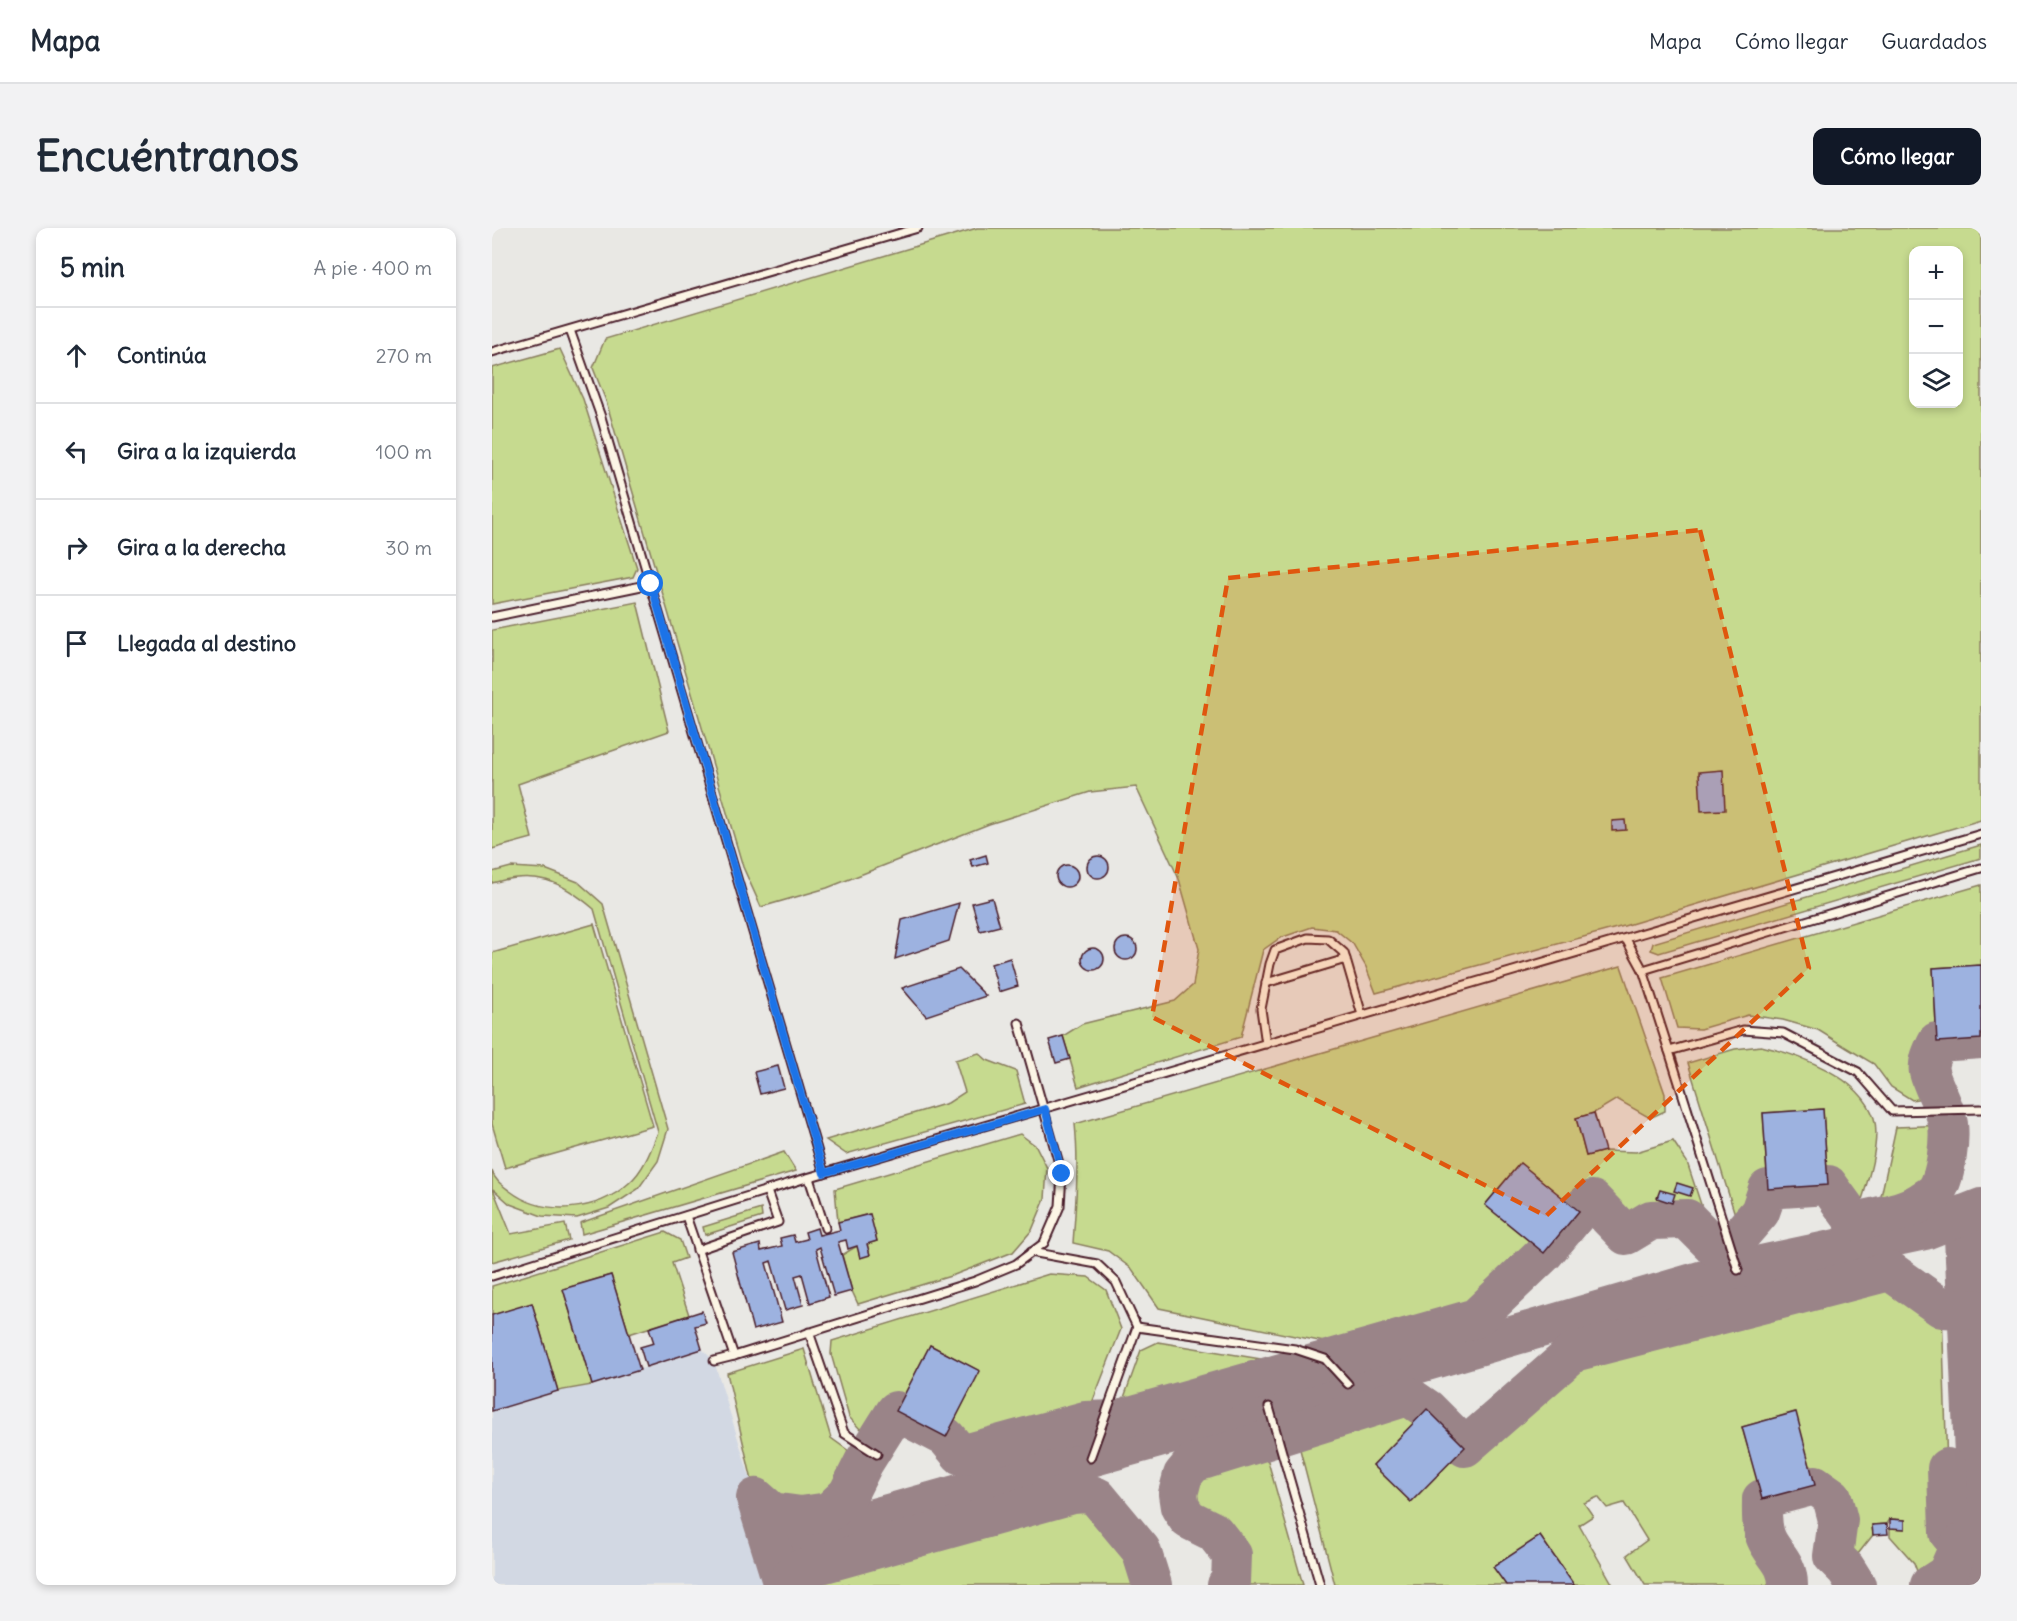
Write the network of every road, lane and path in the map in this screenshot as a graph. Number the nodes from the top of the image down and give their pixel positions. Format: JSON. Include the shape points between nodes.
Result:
{"nodes":[{"id":1,"x":918,"y":228,"type":"edge"},
{"id":2,"x":570,"y":330,"type":"junction"},
{"id":3,"x":492,"y":352,"type":"edge"},
{"id":4,"x":651,"y":584,"type":"junction"},
{"id":5,"x":492,"y":616,"type":"edge"},
{"id":6,"x":1981,"y":834,"type":"edge"},
{"id":7,"x":1981,"y":868,"type":"edge"},
{"id":8,"x":1626,"y":939,"type":"junction"},
{"id":9,"x":1346,"y":960,"type":"junction"},
{"id":10,"x":1642,"y":970,"type":"junction"},
{"id":11,"x":1266,"y":983,"type":"junction"},
{"id":12,"x":1362,"y":1015,"type":"junction"},
{"id":13,"x":1019,"y":1023,"type":"dead end"},
{"id":14,"x":1266,"y":1044,"type":"junction"},
{"id":15,"x":1669,"y":1051,"type":"junction"},
{"id":16,"x":1045,"y":1109,"type":"junction"},
{"id":17,"x":1981,"y":1109,"type":"edge"},
{"id":18,"x":824,"y":1173,"type":"junction"},
{"id":19,"x":809,"y":1178,"type":"junction"},
{"id":20,"x":767,"y":1191,"type":"junction"},
{"id":21,"x":686,"y":1216,"type":"junction"},
{"id":22,"x":825,"y":1228,"type":"dead end"},
{"id":23,"x":698,"y":1250,"type":"junction"},
{"id":24,"x":1031,"y":1252,"type":"junction"},
{"id":25,"x":1738,"y":1270,"type":"dead end"},
{"id":26,"x":492,"y":1276,"type":"edge"},
{"id":27,"x":1137,"y":1327,"type":"junction"},
{"id":28,"x":809,"y":1332,"type":"junction"},
{"id":29,"x":734,"y":1356,"type":"junction"},
{"id":30,"x":714,"y":1360,"type":"dead end"},
{"id":31,"x":1348,"y":1384,"type":"dead end"},
{"id":32,"x":1269,"y":1407,"type":"dead end"},
{"id":33,"x":877,"y":1454,"type":"dead end"},
{"id":34,"x":1090,"y":1458,"type":"dead end"},
{"id":35,"x":1320,"y":1585,"type":"edge"}],
"edges":[{"from":1,"to":2,"type":"lane"},
{"from":2,"to":3,"type":"lane"},
{"from":2,"to":4,"type":"lane","via":[[601,417]]},
{"from":4,"to":5,"type":"lane"},
{"from":4,"to":18,"type":"lane"},
{"from":6,"to":8,"type":"lane"},
{"from":7,"to":10,"type":"lane"},
{"from":8,"to":10,"type":"lane"},
{"from":8,"to":12,"type":"lane"},
{"from":9,"to":11,"type":"lane"},
{"from":9,"to":11,"type":"lane","via":[[1344,953],[1328,939],[1308,938],[1275,951]]},
{"from":9,"to":12,"type":"lane"},
{"from":10,"to":15,"type":"lane"},
{"from":11,"to":14,"type":"lane","via":[[1261,1009]]},
{"from":12,"to":14,"type":"lane"},
{"from":13,"to":16,"type":"lane"},
{"from":14,"to":16,"type":"lane"},
{"from":15,"to":17,"type":"lane","via":[[1743,1030],[1783,1034],[1858,1072],[1892,1111]]},
{"from":15,"to":25,"type":"lane"},
{"from":16,"to":18,"type":"lane"},
{"from":16,"to":24,"type":"lane","via":[[1062,1174],[1060,1206],[1044,1243]]},
{"from":18,"to":19,"type":"lane"},
{"from":19,"to":20,"type":"lane"},
{"from":19,"to":22,"type":"lane"},
{"from":20,"to":21,"type":"lane"},
{"from":20,"to":23,"type":"lane","via":[[778,1222]]},
{"from":21,"to":23,"type":"lane"},
{"from":21,"to":26,"type":"lane"},
{"from":23,"to":29,"type":"lane"},
{"from":24,"to":27,"type":"lane","via":[[1097,1264],[1116,1282]]},
{"from":24,"to":28,"type":"lane","via":[[1016,1264],[975,1281]]},
{"from":27,"to":31,"type":"lane","via":[[1295,1350],[1325,1359]]},
{"from":27,"to":34,"type":"lane"},
{"from":28,"to":29,"type":"lane"},
{"from":28,"to":33,"type":"lane","via":[[844,1433]]},
{"from":29,"to":30,"type":"lane"},
{"from":32,"to":35,"type":"lane"}]}
